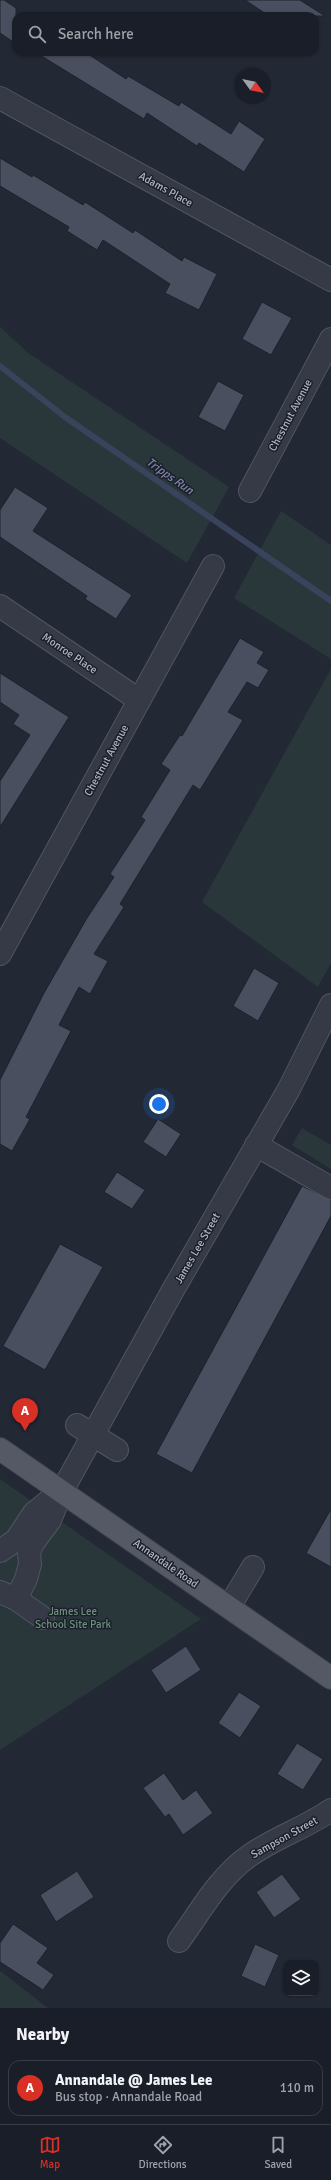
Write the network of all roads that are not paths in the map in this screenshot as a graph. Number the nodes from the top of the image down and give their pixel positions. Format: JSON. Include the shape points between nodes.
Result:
{"nodes":[{"id":1,"x":0,"y":98,"type":"edge"},
{"id":2,"x":331,"y":280,"type":"edge"},
{"id":3,"x":331,"y":339,"type":"edge"},
{"id":4,"x":250,"y":491,"type":"dead end"},
{"id":5,"x":213,"y":566,"type":"dead end"},
{"id":6,"x":0,"y":606,"type":"edge"},
{"id":7,"x":139,"y":700,"type":"junction"},
{"id":8,"x":1,"y":948,"type":"edge"},
{"id":9,"x":329,"y":1015,"type":"edge"},
{"id":10,"x":256,"y":1145,"type":"junction"},
{"id":11,"x":331,"y":1188,"type":"edge"},
{"id":12,"x":85,"y":1430,"type":"junction"},
{"id":13,"x":0,"y":1449,"type":"edge"},
{"id":14,"x":118,"y":1450,"type":"dead end"},
{"id":15,"x":62,"y":1491,"type":"junction"},
{"id":16,"x":0,"y":1551,"type":"edge"},
{"id":17,"x":252,"y":1567,"type":"dead end"},
{"id":18,"x":8,"y":1595,"type":"edge"},
{"id":19,"x":229,"y":1607,"type":"junction"},
{"id":20,"x":43,"y":1618,"type":"dead end"},
{"id":21,"x":331,"y":1678,"type":"edge"},
{"id":22,"x":331,"y":1810,"type":"edge"},
{"id":23,"x":179,"y":1941,"type":"dead end"}],
"edges":[{"from":1,"to":2,"type":"street","name":"Adams Place"},
{"from":3,"to":4,"type":"street","name":"Chestnut Avenue"},
{"from":5,"to":7,"type":"street","name":"Chestnut Avenue"},
{"from":6,"to":7,"type":"street","name":"Monroe Place"},
{"from":7,"to":8,"type":"street","name":"Chestnut Avenue"},
{"from":9,"to":10,"type":"street","name":"James Lee Street"},
{"from":10,"to":11,"type":"street"},
{"from":10,"to":12,"type":"street","name":"James Lee Street","via":[[166,1285]]},
{"from":12,"to":14,"type":"street"},
{"from":12,"to":15,"type":"street","name":"James Lee Street"},
{"from":13,"to":15,"type":"main road","name":"Annandale Road"},
{"from":15,"to":16,"type":"street","via":[[34,1512],[16,1540]]},
{"from":15,"to":18,"type":"street","name":"James Lee Street","via":[[50,1520],[33,1543],[26,1579]]},
{"from":15,"to":19,"type":"main road","name":"Annandale Road"},
{"from":17,"to":19,"type":"street"},
{"from":18,"to":20,"type":"street"},
{"from":19,"to":21,"type":"main road","name":"Annandale Road"},
{"from":22,"to":23,"type":"street","name":"Sampson Street","via":[[312,1823],[249,1856],[232,1870]]}]}
